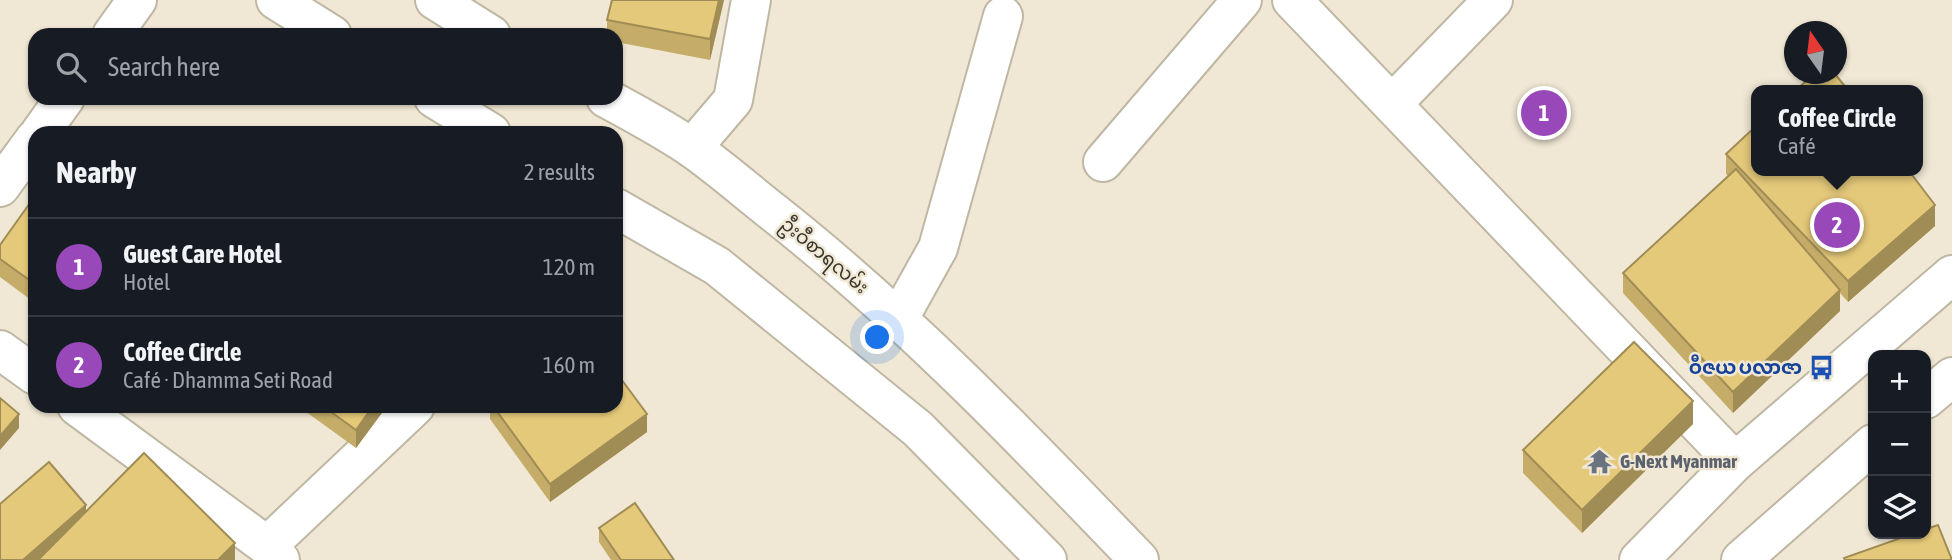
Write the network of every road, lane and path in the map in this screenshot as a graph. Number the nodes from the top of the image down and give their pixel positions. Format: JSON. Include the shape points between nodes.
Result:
{"nodes":[{"id":1,"x":137,"y":0,"type":"edge"},
{"id":2,"x":276,"y":0,"type":"edge"},
{"id":3,"x":435,"y":0,"type":"edge"},
{"id":4,"x":751,"y":0,"type":"edge"},
{"id":5,"x":1242,"y":0,"type":"edge"},
{"id":6,"x":1292,"y":0,"type":"edge"},
{"id":7,"x":1493,"y":0,"type":"edge"},
{"id":8,"x":1003,"y":16,"type":"dead end"},
{"id":9,"x":117,"y":28,"type":"edge"},
{"id":10,"x":321,"y":28,"type":"edge"},
{"id":11,"x":480,"y":28,"type":"edge"},
{"id":12,"x":1392,"y":104,"type":"junction"},
{"id":13,"x":60,"y":105,"type":"edge"},
{"id":14,"x":445,"y":105,"type":"edge"},
{"id":15,"x":619,"y":105,"type":"edge"},
{"id":16,"x":45,"y":126,"type":"edge"},
{"id":17,"x":480,"y":126,"type":"edge"},
{"id":18,"x":692,"y":148,"type":"junction"},
{"id":19,"x":28,"y":149,"type":"edge"},
{"id":20,"x":1103,"y":162,"type":"dead end"},
{"id":21,"x":0,"y":187,"type":"edge"},
{"id":22,"x":623,"y":215,"type":"edge"},
{"id":23,"x":1952,"y":275,"type":"edge"},
{"id":24,"x":899,"y":317,"type":"junction"},
{"id":25,"x":0,"y":350,"type":"edge"},
{"id":26,"x":28,"y":370,"type":"edge"},
{"id":27,"x":1952,"y":377,"type":"edge"},
{"id":28,"x":1931,"y":395,"type":"edge"},
{"id":29,"x":86,"y":413,"type":"edge"},
{"id":30,"x":408,"y":413,"type":"edge"},
{"id":31,"x":1868,"y":448,"type":"edge"},
{"id":32,"x":1735,"y":462,"type":"junction"},
{"id":33,"x":274,"y":553,"type":"edge"},
{"id":34,"x":1047,"y":560,"type":"edge"},
{"id":35,"x":1139,"y":560,"type":"edge"},
{"id":36,"x":1639,"y":560,"type":"edge"},
{"id":37,"x":1741,"y":560,"type":"edge"}],
"edges":[{"from":1,"to":9,"type":"street"},
{"from":2,"to":10,"type":"street"},
{"from":3,"to":11,"type":"street"},
{"from":4,"to":18,"type":"street","via":[[733,100]]},
{"from":5,"to":20,"type":"street"},
{"from":6,"to":12,"type":"street"},
{"from":7,"to":12,"type":"street"},
{"from":8,"to":24,"type":"street","via":[[938,248]]},
{"from":12,"to":32,"type":"street"},
{"from":13,"to":16,"type":"street"},
{"from":14,"to":17,"type":"street"},
{"from":15,"to":18,"type":"street","name":"ဦးဝီစာရလမ်း"},
{"from":18,"to":24,"type":"street","name":"ဦးဝီစာရလမ်း"},
{"from":19,"to":21,"type":"street"},
{"from":22,"to":34,"type":"street","via":[[717,266],[918,429]]},
{"from":23,"to":32,"type":"street"},
{"from":24,"to":35,"type":"street","name":"ဦးဝီစာရလမ်း"},
{"from":25,"to":26,"type":"street"},
{"from":27,"to":28,"type":"street"},
{"from":29,"to":33,"type":"street"},
{"from":30,"to":33,"type":"street"},
{"from":31,"to":37,"type":"street"},
{"from":32,"to":36,"type":"street"}]}
